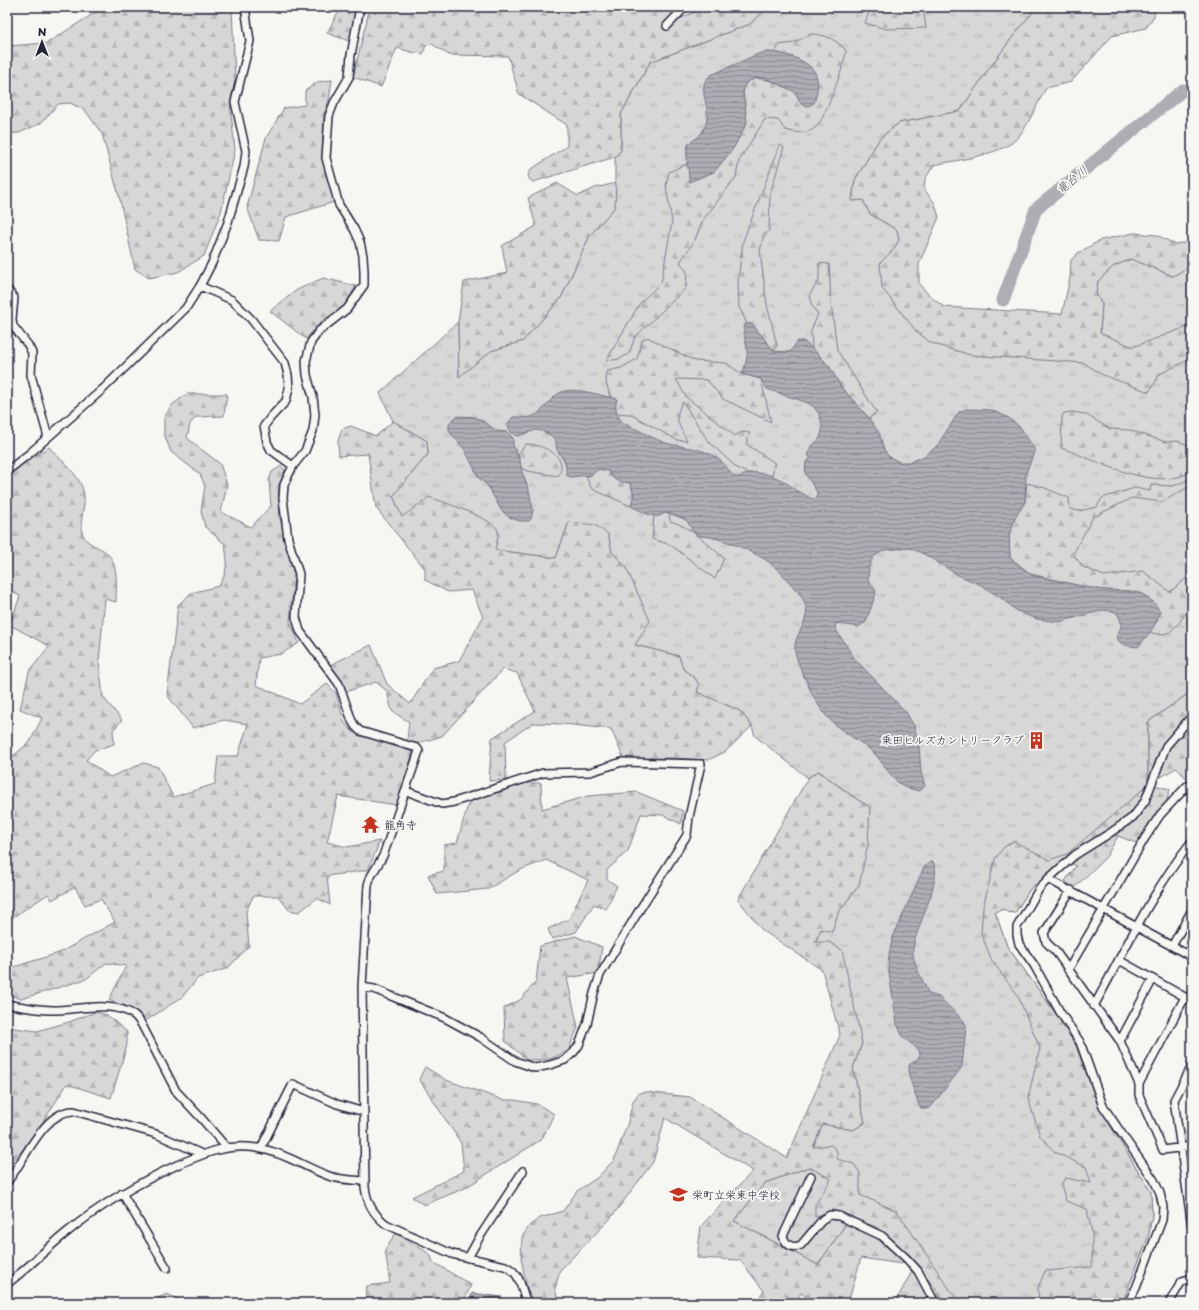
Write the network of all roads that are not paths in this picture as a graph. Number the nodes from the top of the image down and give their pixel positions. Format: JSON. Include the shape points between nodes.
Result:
{"nodes":[{"id":1,"x":245,"y":7,"type":"edge"},
{"id":2,"x":360,"y":7,"type":"edge"},
{"id":3,"x":685,"y":7,"type":"edge"},
{"id":4,"x":666,"y":26,"type":"dead end"},
{"id":5,"x":200,"y":286,"type":"junction"},
{"id":6,"x":7,"y":289,"type":"edge"},
{"id":7,"x":48,"y":437,"type":"junction"},
{"id":8,"x":293,"y":466,"type":"junction"},
{"id":9,"x":7,"y":471,"type":"edge"},
{"id":10,"x":1192,"y":716,"type":"edge"},
{"id":11,"x":406,"y":791,"type":"junction"},
{"id":12,"x":1192,"y":791,"type":"edge"},
{"id":13,"x":1192,"y":840,"type":"edge"},
{"id":14,"x":1048,"y":879,"type":"junction"},
{"id":15,"x":1071,"y":890,"type":"junction"},
{"id":16,"x":1104,"y":909,"type":"junction"},
{"id":17,"x":1192,"y":910,"type":"edge"},
{"id":18,"x":1136,"y":927,"type":"junction"},
{"id":19,"x":1172,"y":946,"type":"junction"},
{"id":20,"x":1192,"y":957,"type":"edge"},
{"id":21,"x":1119,"y":960,"type":"junction"},
{"id":22,"x":1068,"y":970,"type":"junction"},
{"id":23,"x":1153,"y":979,"type":"junction"},
{"id":24,"x":362,"y":987,"type":"junction"},
{"id":25,"x":1189,"y":999,"type":"edge"},
{"id":26,"x":7,"y":1004,"type":"edge"},
{"id":27,"x":1094,"y":1006,"type":"junction"},
{"id":28,"x":1120,"y":1041,"type":"junction"},
{"id":29,"x":1192,"y":1066,"type":"edge"},
{"id":30,"x":1139,"y":1084,"type":"junction"},
{"id":31,"x":364,"y":1112,"type":"junction"},
{"id":32,"x":1192,"y":1146,"type":"edge"},
{"id":33,"x":226,"y":1147,"type":"junction"},
{"id":34,"x":261,"y":1148,"type":"junction"},
{"id":35,"x":1180,"y":1148,"type":"junction"},
{"id":36,"x":202,"y":1154,"type":"junction"},
{"id":37,"x":524,"y":1171,"type":"dead end"},
{"id":38,"x":811,"y":1176,"type":"dead end"},
{"id":39,"x":365,"y":1181,"type":"junction"},
{"id":40,"x":7,"y":1182,"type":"edge"},
{"id":41,"x":122,"y":1193,"type":"junction"},
{"id":42,"x":1192,"y":1227,"type":"edge"},
{"id":43,"x":468,"y":1258,"type":"junction"},
{"id":44,"x":167,"y":1268,"type":"dead end"},
{"id":45,"x":1192,"y":1278,"type":"edge"},
{"id":46,"x":7,"y":1284,"type":"edge"},
{"id":47,"x":527,"y":1303,"type":"edge"},
{"id":48,"x":935,"y":1303,"type":"edge"},
{"id":49,"x":1128,"y":1303,"type":"edge"},
{"id":50,"x":1169,"y":1303,"type":"edge"}],
"edges":[{"from":1,"to":5,"type":"street","via":[[250,41],[235,102],[246,151],[244,167],[228,222]]},
{"from":2,"to":8,"type":"street","via":[[349,77],[329,116],[326,158],[339,205],[360,242],[364,285],[347,309],[319,331],[311,342],[306,361],[315,415],[313,431],[305,450]]},
{"from":3,"to":4,"type":"street"},
{"from":5,"to":7,"type":"street","via":[[186,308],[103,389]]},
{"from":5,"to":8,"type":"street","via":[[232,300],[251,319],[285,363],[289,388],[286,401],[264,426],[271,450]]},
{"from":6,"to":7,"type":"street","via":[[14,298],[13,326],[32,353],[31,376]]},
{"from":7,"to":9,"type":"street"},
{"from":8,"to":11,"type":"street","via":[[284,486],[283,498],[288,539],[299,574],[296,617],[300,631],[339,684],[355,726],[360,731],[417,748]]},
{"from":10,"to":14,"type":"street","via":[[1166,746],[1145,801],[1133,817],[1075,855]]},
{"from":11,"to":24,"type":"street","via":[[383,856],[368,885]]},
{"from":11,"to":24,"type":"street","via":[[442,804],[543,772],[590,772],[622,762],[701,764],[687,835],[600,975],[579,1045],[566,1060],[535,1068],[515,1061],[480,1037],[445,1018]]},
{"from":12,"to":16,"type":"street","via":[[1187,786],[1160,815]]},
{"from":13,"to":18,"type":"street","via":[[1176,861]]},
{"from":14,"to":15,"type":"street"},
{"from":14,"to":49,"type":"street","via":[[1039,889],[1017,927],[1019,944],[1080,1042],[1104,1106],[1154,1180],[1163,1207],[1162,1220]]},
{"from":15,"to":16,"type":"street"},
{"from":15,"to":22,"type":"street","via":[[1044,933],[1046,942]]},
{"from":16,"to":18,"type":"street"},
{"from":16,"to":22,"type":"street"},
{"from":17,"to":19,"type":"street"},
{"from":18,"to":19,"type":"street"},
{"from":18,"to":21,"type":"street"},
{"from":19,"to":20,"type":"street"},
{"from":21,"to":23,"type":"street"},
{"from":21,"to":27,"type":"street"},
{"from":22,"to":27,"type":"street"},
{"from":23,"to":25,"type":"street"},
{"from":23,"to":28,"type":"street"},
{"from":24,"to":31,"type":"street"},
{"from":25,"to":30,"type":"street"},
{"from":26,"to":33,"type":"street","via":[[53,1010],[105,1006],[135,1015],[176,1091]]},
{"from":27,"to":28,"type":"street"},
{"from":28,"to":30,"type":"street"},
{"from":29,"to":35,"type":"street","via":[[1174,1100]]},
{"from":30,"to":35,"type":"street","via":[[1139,1095],[1162,1150]]},
{"from":31,"to":34,"type":"street","via":[[337,1104],[293,1084]]},
{"from":31,"to":39,"type":"street"},
{"from":32,"to":35,"type":"street"},
{"from":33,"to":34,"type":"street"},
{"from":33,"to":36,"type":"street"},
{"from":34,"to":39,"type":"street","via":[[329,1176]]},
{"from":35,"to":42,"type":"street"},
{"from":36,"to":40,"type":"street","via":[[156,1134],[67,1111],[48,1122]]},
{"from":36,"to":41,"type":"street"},
{"from":37,"to":43,"type":"street"},
{"from":38,"to":48,"type":"street","via":[[783,1236],[785,1241],[796,1248],[823,1219],[839,1216],[882,1236],[918,1271]]},
{"from":39,"to":43,"type":"street","via":[[371,1208],[386,1224],[452,1254]]},
{"from":41,"to":44,"type":"street"},
{"from":41,"to":46,"type":"street","via":[[67,1232]]},
{"from":43,"to":47,"type":"street","via":[[511,1269],[517,1275]]},
{"from":45,"to":50,"type":"street","via":[[1182,1281]]}]}
